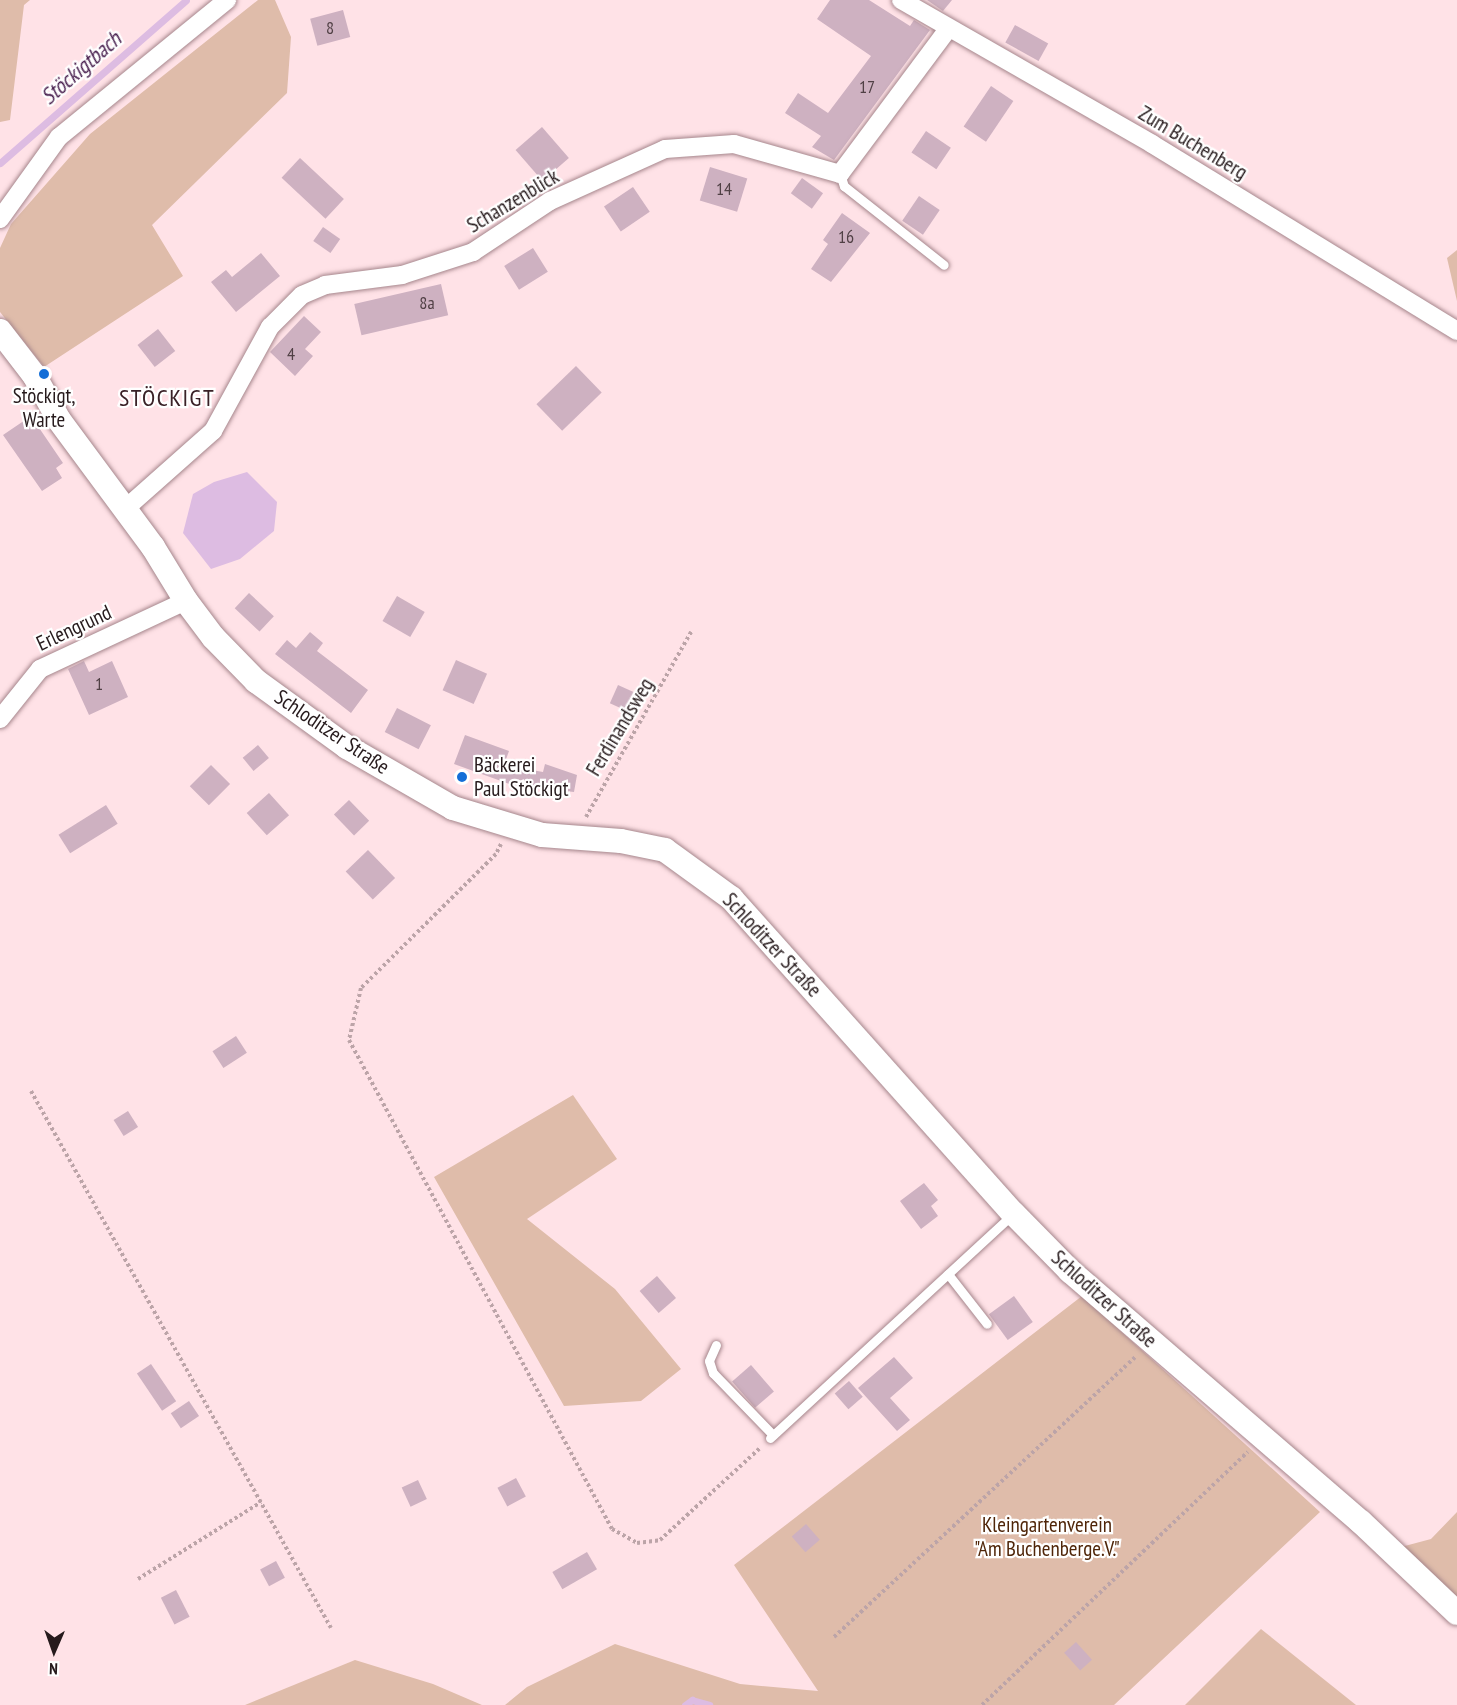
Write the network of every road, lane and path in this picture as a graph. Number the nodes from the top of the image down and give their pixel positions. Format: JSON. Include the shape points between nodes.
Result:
{"nodes":[{"id":1,"x":227,"y":0,"type":"edge"},
{"id":2,"x":901,"y":0,"type":"edge"},
{"id":3,"x":948,"y":29,"type":"junction"},
{"id":4,"x":840,"y":174,"type":"junction"},
{"id":5,"x":0,"y":219,"type":"edge"},
{"id":6,"x":944,"y":265,"type":"dead end"},
{"id":7,"x":0,"y":331,"type":"edge"},
{"id":8,"x":1457,"y":331,"type":"edge"},
{"id":9,"x":125,"y":509,"type":"junction"},
{"id":10,"x":186,"y":601,"type":"junction"},
{"id":11,"x":691,"y":632,"type":"dead end"},
{"id":12,"x":0,"y":719,"type":"edge"},
{"id":13,"x":510,"y":828,"type":"junction"},
{"id":14,"x":576,"y":836,"type":"junction"},
{"id":15,"x":31,"y":1091,"type":"dead end"},
{"id":16,"x":1014,"y":1214,"type":"junction"},
{"id":17,"x":948,"y":1274,"type":"junction"},
{"id":18,"x":987,"y":1324,"type":"dead end"},
{"id":19,"x":1151,"y":1342,"type":"junction"},
{"id":20,"x":716,"y":1345,"type":"dead end"},
{"id":21,"x":772,"y":1437,"type":"junction"},
{"id":22,"x":1261,"y":1439,"type":"junction"},
{"id":23,"x":261,"y":1502,"type":"junction"},
{"id":24,"x":138,"y":1579,"type":"dead end"},
{"id":25,"x":1457,"y":1613,"type":"edge"},
{"id":26,"x":331,"y":1628,"type":"dead end"},
{"id":27,"x":834,"y":1636,"type":"dead end"},
{"id":28,"x":982,"y":1705,"type":"edge"}],
"edges":[{"from":1,"to":5,"type":"street","via":[[59,137]]},
{"from":2,"to":3,"type":"street","name":"Zum Buchenberg"},
{"from":3,"to":4,"type":"street"},
{"from":3,"to":8,"type":"street","name":"Zum Buchenberg","via":[[1152,144]]},
{"from":4,"to":6,"type":"lane","via":[[844,186]]},
{"from":4,"to":9,"type":"street","name":"Schanzenblick","via":[[734,144],[665,149],[550,201],[473,252],[402,275],[325,285],[302,295],[270,327],[213,431]]},
{"from":7,"to":9,"type":"street","name":"Schloditzer Straße"},
{"from":9,"to":10,"type":"street","name":"Schloditzer Straße"},
{"from":10,"to":12,"type":"street","name":"Erlengrund","via":[[40,669]]},
{"from":10,"to":13,"type":"street","name":"Schloditzer Straße","via":[[213,638],[256,681],[347,747],[453,808]]},
{"from":11,"to":14,"type":"path","name":"Ferdinandsweg"},
{"from":13,"to":14,"type":"street","name":"Schloditzer Straße"},
{"from":13,"to":21,"type":"path","via":[[496,854],[361,988],[349,1040],[612,1529],[624,1540],[637,1543],[660,1540]]},
{"from":14,"to":16,"type":"street","name":"Schloditzer Straße","via":[[665,850],[731,898]]},
{"from":15,"to":23,"type":"path"},
{"from":16,"to":17,"type":"lane"},
{"from":16,"to":19,"type":"street","name":"Schloditzer Straße","via":[[1070,1271]]},
{"from":17,"to":18,"type":"lane"},
{"from":17,"to":21,"type":"lane"},
{"from":19,"to":22,"type":"street","name":"Schloditzer Straße"},
{"from":19,"to":27,"type":"path"},
{"from":20,"to":21,"type":"lane","via":[[709,1361],[713,1373]]},
{"from":22,"to":25,"type":"street","name":"Schloditzer Straße","via":[[1361,1522]]},
{"from":22,"to":28,"type":"path"},
{"from":23,"to":24,"type":"path"},
{"from":23,"to":26,"type":"path"}]}
